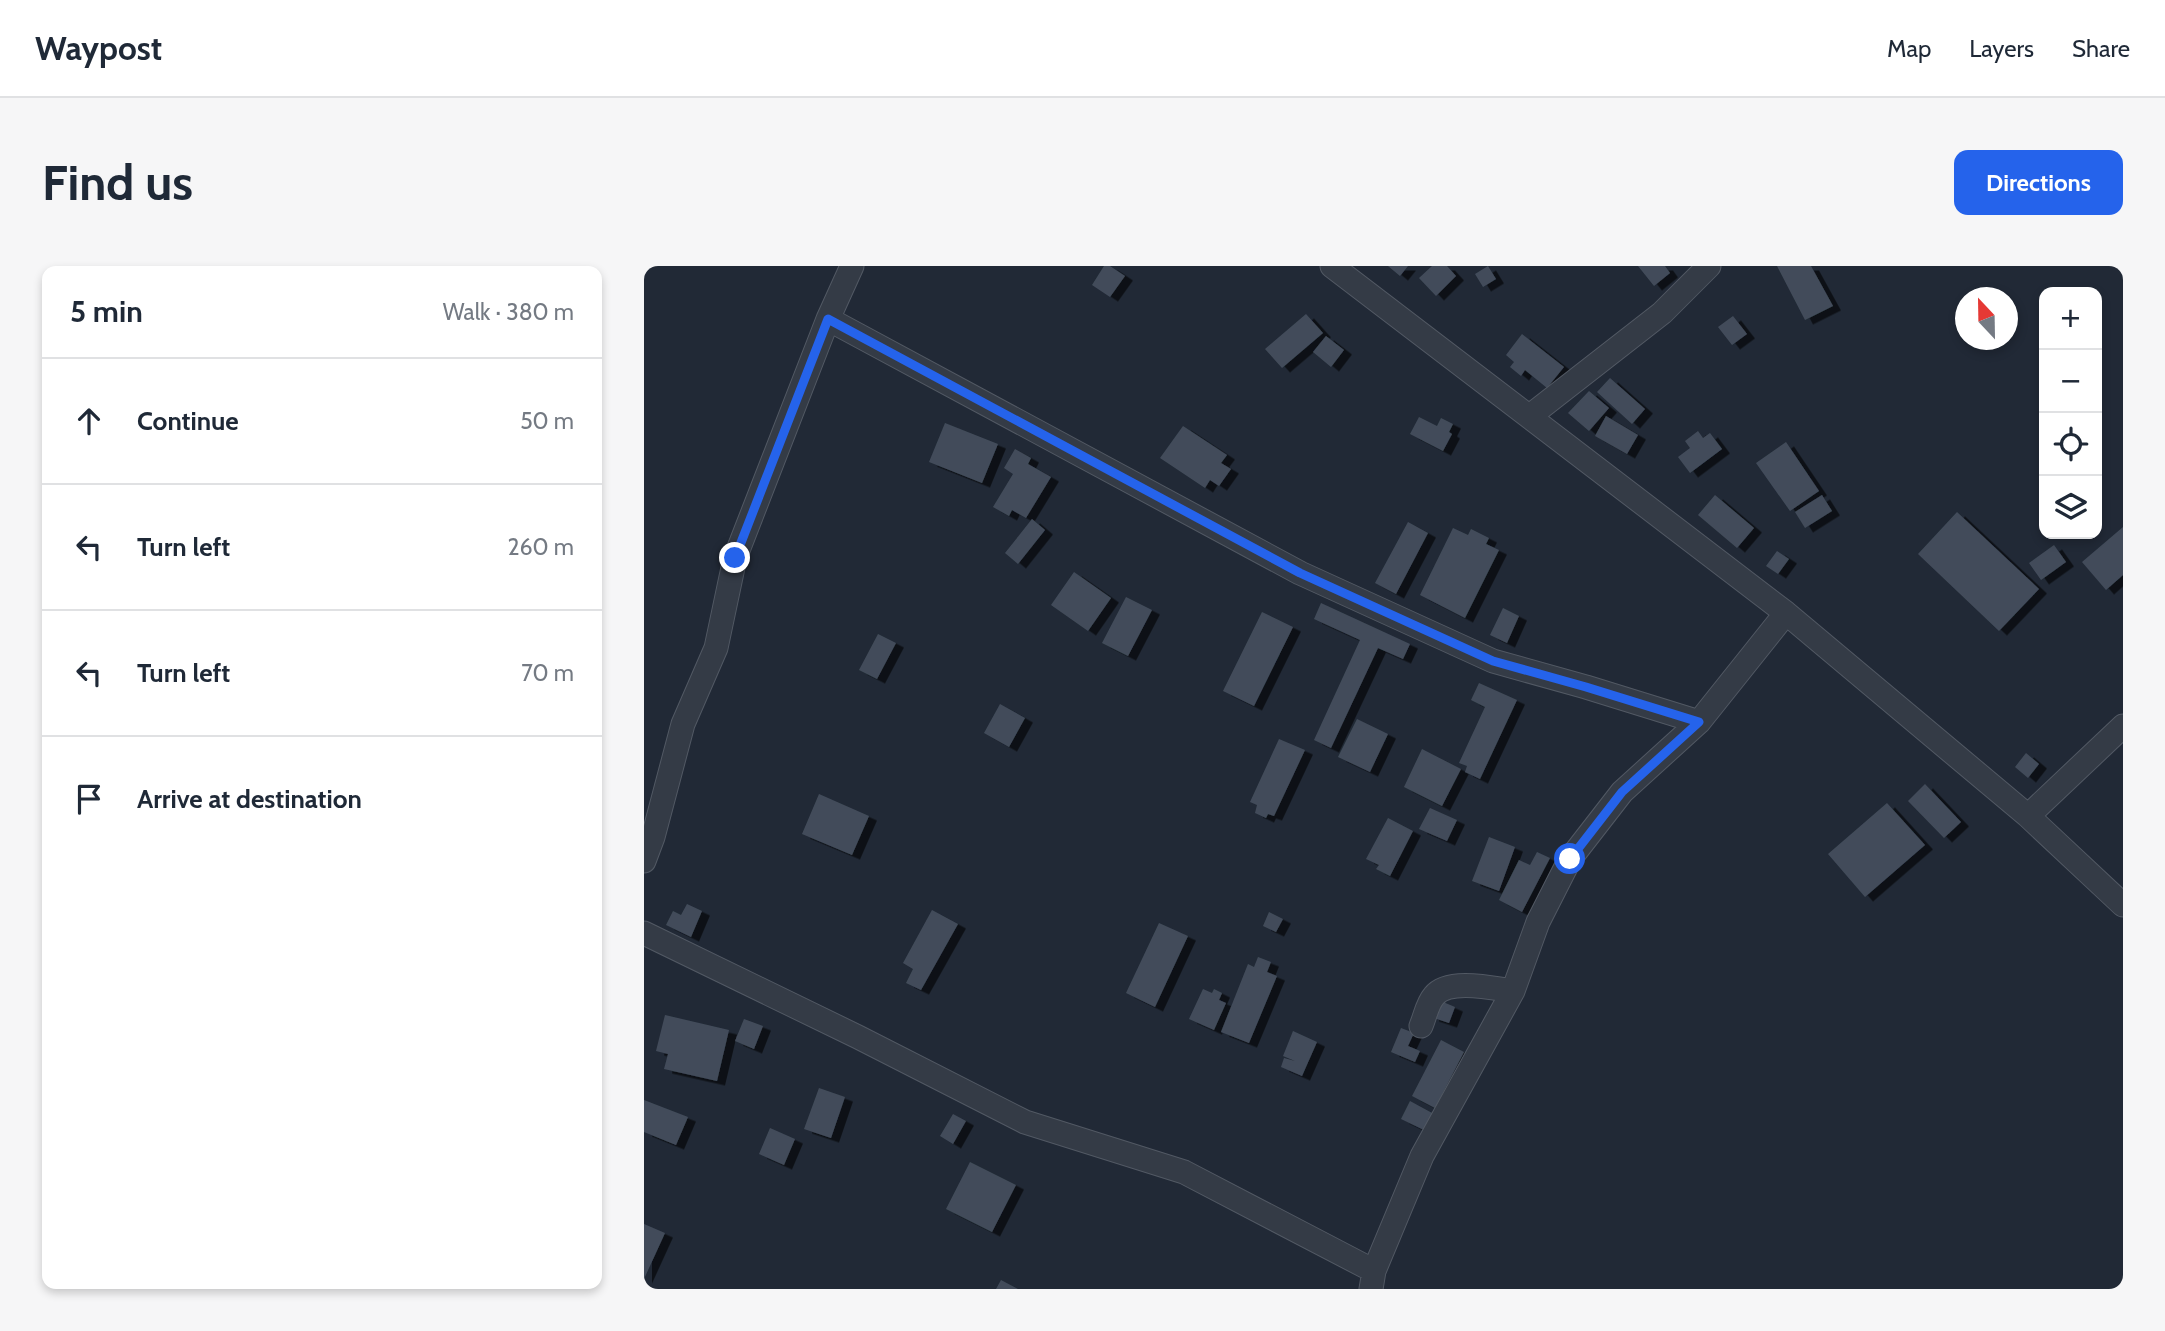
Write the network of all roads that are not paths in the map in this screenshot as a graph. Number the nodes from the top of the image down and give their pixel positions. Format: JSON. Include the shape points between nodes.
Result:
{"nodes":[{"id":1,"x":852,"y":266,"type":"edge"},
{"id":2,"x":1332,"y":266,"type":"edge"},
{"id":3,"x":1709,"y":266,"type":"edge"},
{"id":4,"x":828,"y":319,"type":"junction"},
{"id":5,"x":1530,"y":416,"type":"junction"},
{"id":6,"x":1786,"y":613,"type":"junction"},
{"id":7,"x":1699,"y":722,"type":"junction"},
{"id":8,"x":2123,"y":726,"type":"edge"},
{"id":9,"x":2028,"y":816,"type":"junction"},
{"id":10,"x":644,"y":861,"type":"edge"},
{"id":11,"x":2123,"y":905,"type":"edge"},
{"id":12,"x":644,"y":933,"type":"edge"},
{"id":13,"x":1513,"y":991,"type":"junction"},
{"id":14,"x":1421,"y":1026,"type":"dead end"},
{"id":15,"x":1372,"y":1280,"type":"edge"}],
"edges":[{"from":1,"to":4,"type":"street"},
{"from":2,"to":5,"type":"street"},
{"from":3,"to":5,"type":"street","via":[[1662,313]]},
{"from":4,"to":7,"type":"street","via":[[1300,573],[1493,661]]},
{"from":4,"to":10,"type":"street","via":[[735,558],[716,648],[683,724]]},
{"from":5,"to":6,"type":"street"},
{"from":6,"to":7,"type":"street"},
{"from":6,"to":9,"type":"street"},
{"from":7,"to":13,"type":"street","via":[[1622,792],[1570,859],[1538,922]]},
{"from":8,"to":9,"type":"street"},
{"from":9,"to":11,"type":"street"},
{"from":12,"to":15,"type":"street","via":[[1025,1122],[1184,1172]]},
{"from":13,"to":14,"type":"street","via":[[1452,985],[1432,998]]},
{"from":13,"to":15,"type":"street","via":[[1422,1156]]}]}
